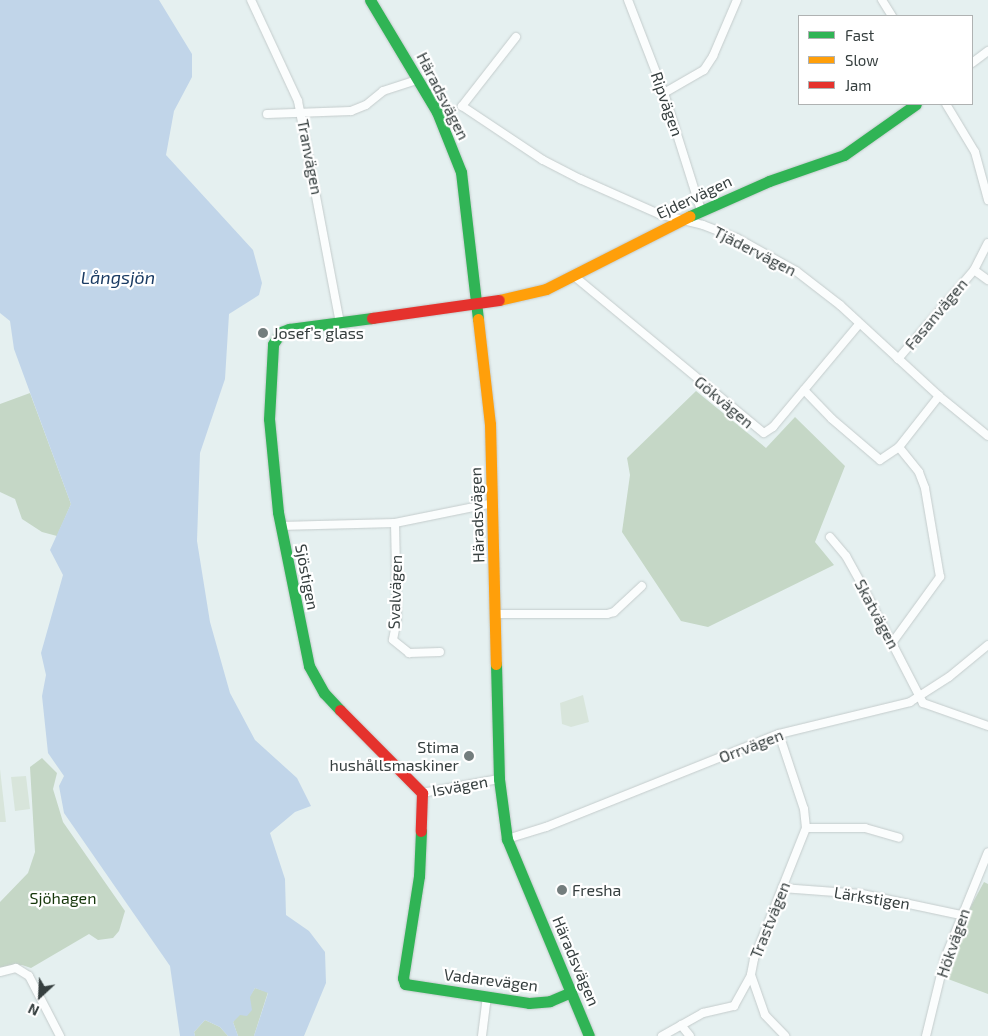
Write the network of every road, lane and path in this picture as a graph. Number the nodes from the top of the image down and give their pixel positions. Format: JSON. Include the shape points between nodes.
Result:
{"nodes":[{"id":1,"x":251,"y":0,"type":"edge"},
{"id":2,"x":370,"y":0,"type":"edge"},
{"id":3,"x":628,"y":0,"type":"edge"},
{"id":4,"x":738,"y":0,"type":"edge"},
{"id":5,"x":882,"y":0,"type":"edge"},
{"id":6,"x":891,"y":15,"type":"edge"},
{"id":7,"x":516,"y":37,"type":"dead end"},
{"id":8,"x":988,"y":51,"type":"edge"},
{"id":9,"x":973,"y":62,"type":"edge"},
{"id":10,"x":419,"y":79,"type":"junction"},
{"id":11,"x":664,"y":93,"type":"junction"},
{"id":12,"x":915,"y":105,"type":"edge"},
{"id":13,"x":947,"y":105,"type":"edge"},
{"id":14,"x":267,"y":114,"type":"dead end"},
{"id":15,"x":301,"y":114,"type":"junction"},
{"id":16,"x":988,"y":200,"type":"edge"},
{"id":17,"x":701,"y":210,"type":"junction"},
{"id":18,"x":681,"y":220,"type":"junction"},
{"id":19,"x":988,"y":243,"type":"edge"},
{"id":20,"x":974,"y":270,"type":"junction"},
{"id":21,"x":574,"y":276,"type":"junction"},
{"id":22,"x":988,"y":280,"type":"edge"},
{"id":23,"x":477,"y":302,"type":"junction"},
{"id":24,"x":340,"y":324,"type":"junction"},
{"id":25,"x":859,"y":324,"type":"junction"},
{"id":26,"x":898,"y":359,"type":"junction"},
{"id":27,"x":804,"y":390,"type":"junction"},
{"id":28,"x":939,"y":396,"type":"junction"},
{"id":29,"x":988,"y":436,"type":"edge"},
{"id":30,"x":899,"y":447,"type":"junction"},
{"id":31,"x":494,"y":503,"type":"junction"},
{"id":32,"x":395,"y":523,"type":"junction"},
{"id":33,"x":280,"y":526,"type":"junction"},
{"id":34,"x":830,"y":537,"type":"dead end"},
{"id":35,"x":642,"y":586,"type":"dead end"},
{"id":36,"x":496,"y":614,"type":"junction"},
{"id":37,"x":892,"y":643,"type":"junction"},
{"id":38,"x":988,"y":645,"type":"edge"},
{"id":39,"x":440,"y":652,"type":"dead end"},
{"id":40,"x":920,"y":695,"type":"junction"},
{"id":41,"x":988,"y":726,"type":"edge"},
{"id":42,"x":779,"y":734,"type":"junction"},
{"id":43,"x":499,"y":780,"type":"junction"},
{"id":44,"x":422,"y":793,"type":"junction"},
{"id":45,"x":806,"y":828,"type":"junction"},
{"id":46,"x":899,"y":838,"type":"dead end"},
{"id":47,"x":507,"y":839,"type":"junction"},
{"id":48,"x":988,"y":852,"type":"edge"},
{"id":49,"x":782,"y":888,"type":"junction"},
{"id":50,"x":962,"y":915,"type":"junction"},
{"id":51,"x":0,"y":972,"type":"edge"},
{"id":52,"x":751,"y":975,"type":"junction"},
{"id":53,"x":571,"y":992,"type":"junction"},
{"id":54,"x":487,"y":996,"type":"junction"},
{"id":55,"x":681,"y":1025,"type":"junction"},
{"id":56,"x":60,"y":1036,"type":"edge"},
{"id":57,"x":482,"y":1036,"type":"edge"},
{"id":58,"x":589,"y":1036,"type":"edge"},
{"id":59,"x":662,"y":1036,"type":"edge"},
{"id":60,"x":690,"y":1036,"type":"edge"},
{"id":61,"x":785,"y":1036,"type":"edge"},
{"id":62,"x":926,"y":1036,"type":"edge"}],
"edges":[{"from":1,"to":15,"type":"street","name":"Tranvägen","via":[[286,70]]},
{"from":2,"to":10,"type":"street","name":"Häradsvägen"},
{"from":3,"to":11,"type":"street","name":"Ripvägen"},
{"from":4,"to":11,"type":"street","via":[[704,70]]},
{"from":5,"to":6,"type":"street"},
{"from":7,"to":18,"type":"street","name":"Tjädervägen","via":[[462,106],[543,160],[659,214]]},
{"from":8,"to":9,"type":"street"},
{"from":10,"to":15,"type":"street","via":[[383,91],[350,111]]},
{"from":10,"to":23,"type":"street","name":"Häradsvägen","via":[[437,112],[461,172]]},
{"from":11,"to":17,"type":"street","name":"Ripvägen"},
{"from":12,"to":17,"type":"street","name":"Ejdervägen","via":[[844,155],[768,181]]},
{"from":13,"to":16,"type":"street","via":[[974,152]]},
{"from":14,"to":15,"type":"street"},
{"from":15,"to":24,"type":"street","name":"Tranvägen"},
{"from":17,"to":18,"type":"street","name":"Ejdervägen"},
{"from":18,"to":21,"type":"street","name":"Ejdervägen"},
{"from":18,"to":25,"type":"street","name":"Tjädervägen","via":[[720,231],[769,255],[811,282]]},
{"from":19,"to":20,"type":"street","name":"Fasanvägen"},
{"from":20,"to":22,"type":"street"},
{"from":20,"to":26,"type":"street","name":"Fasanvägen"},
{"from":21,"to":23,"type":"street","name":"Ejdervägen","via":[[536,292]]},
{"from":21,"to":27,"type":"street","name":"Gökvägen","via":[[757,430],[769,432]]},
{"from":23,"to":24,"type":"street","name":"Sjöstigen"},
{"from":23,"to":31,"type":"street","name":"Häradsvägen","via":[[490,424]]},
{"from":24,"to":33,"type":"street","name":"Sjöstigen","via":[[289,329],[281,332],[273,344],[269,420]]},
{"from":25,"to":26,"type":"street","name":"Tjädervägen"},
{"from":25,"to":27,"type":"street","name":"Gökvägen"},
{"from":26,"to":28,"type":"street","name":"Tjädervägen"},
{"from":27,"to":30,"type":"street","via":[[880,460]]},
{"from":28,"to":29,"type":"street","name":"Tjädervägen"},
{"from":28,"to":30,"type":"street"},
{"from":30,"to":37,"type":"street","via":[[919,472],[925,488],[940,577]]},
{"from":31,"to":32,"type":"street"},
{"from":31,"to":36,"type":"street","name":"Häradsvägen"},
{"from":32,"to":33,"type":"street"},
{"from":32,"to":39,"type":"street","name":"Svalvägen","via":[[398,619],[393,640],[409,653]]},
{"from":33,"to":44,"type":"street","name":"Sjöstigen","via":[[304,647],[314,680]]},
{"from":34,"to":37,"type":"street","name":"Skatvägen","via":[[846,556]]},
{"from":35,"to":36,"type":"street","via":[[614,612],[607,614]]},
{"from":36,"to":43,"type":"street","name":"Häradsvägen"},
{"from":37,"to":40,"type":"street","name":"Skatvägen"},
{"from":38,"to":40,"type":"street","name":"Orrvägen","via":[[949,677]]},
{"from":40,"to":41,"type":"street","name":"Skatvägen","via":[[928,708]]},
{"from":40,"to":42,"type":"street","name":"Orrvägen","via":[[910,702]]},
{"from":42,"to":45,"type":"street","via":[[804,809]]},
{"from":42,"to":47,"type":"street","name":"Orrvägen","via":[[546,827]]},
{"from":43,"to":44,"type":"street","name":"Isvägen"},
{"from":43,"to":47,"type":"street","name":"Häradsvägen"},
{"from":44,"to":54,"type":"street","name":"Vadarevägen","via":[[419,876],[403,978],[406,984]]},
{"from":45,"to":46,"type":"street","via":[[865,828]]},
{"from":45,"to":49,"type":"street","name":"Trastvägen"},
{"from":47,"to":53,"type":"street","name":"Häradsvägen"},
{"from":48,"to":50,"type":"street","name":"Hökvägen"},
{"from":49,"to":50,"type":"street","name":"Lärkstigen","via":[[862,894]]},
{"from":49,"to":52,"type":"street","name":"Trastvägen"},
{"from":50,"to":62,"type":"street","name":"Hökvägen","via":[[945,958]]},
{"from":51,"to":56,"type":"street","via":[[16,968],[29,976]]},
{"from":52,"to":55,"type":"street","via":[[734,1006],[703,1013]]},
{"from":52,"to":61,"type":"street","name":"Trastvägen","via":[[765,1015]]},
{"from":53,"to":54,"type":"street","name":"Vadarevägen","via":[[550,1001],[529,1003]]},
{"from":53,"to":58,"type":"street","name":"Häradsvägen"},
{"from":54,"to":57,"type":"street"},
{"from":55,"to":59,"type":"street"},
{"from":55,"to":60,"type":"street"}]}
